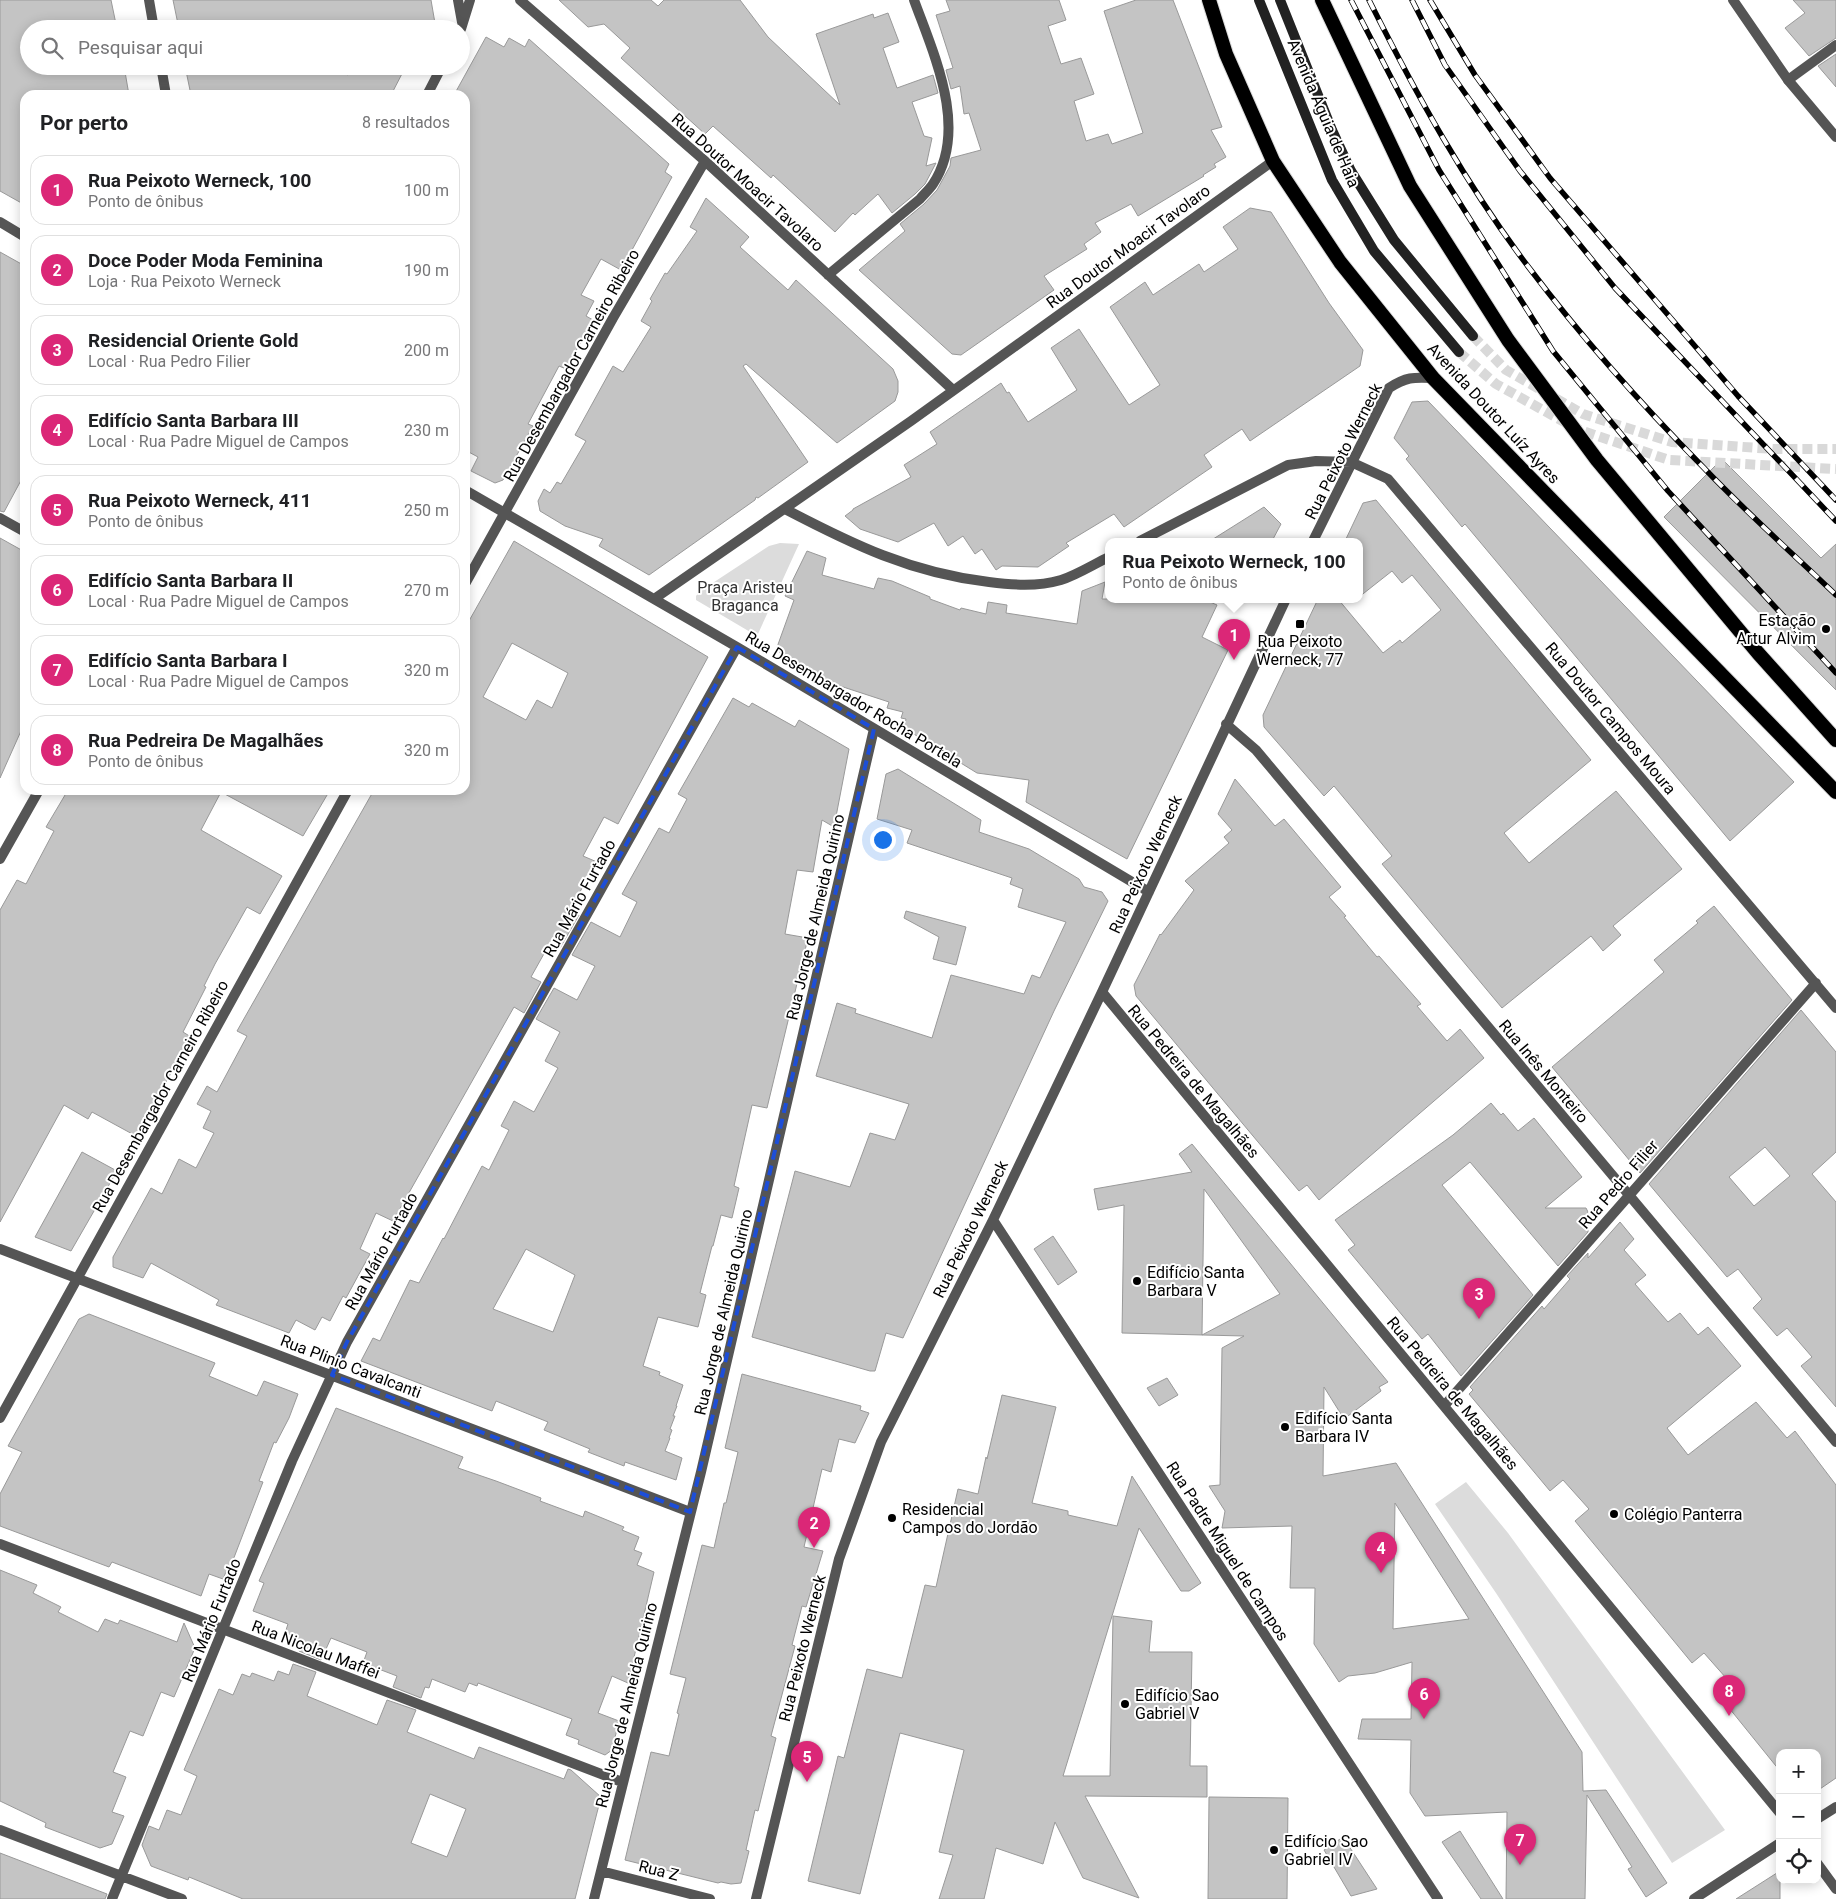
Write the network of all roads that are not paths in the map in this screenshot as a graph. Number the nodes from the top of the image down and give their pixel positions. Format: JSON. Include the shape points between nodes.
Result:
{"nodes":[{"id":1,"x":149,"y":0,"type":"edge"},
{"id":2,"x":458,"y":0,"type":"edge"},
{"id":3,"x":470,"y":0,"type":"edge"},
{"id":4,"x":520,"y":0,"type":"edge"},
{"id":5,"x":914,"y":0,"type":"edge"},
{"id":6,"x":1209,"y":0,"type":"edge"},
{"id":7,"x":1260,"y":0,"type":"edge"},
{"id":8,"x":1280,"y":0,"type":"edge"},
{"id":9,"x":1322,"y":0,"type":"edge"},
{"id":10,"x":1733,"y":0,"type":"edge"},
{"id":11,"x":152,"y":20,"type":"edge"},
{"id":12,"x":461,"y":20,"type":"edge"},
{"id":13,"x":464,"y":20,"type":"edge"},
{"id":14,"x":1836,"y":45,"type":"edge"},
{"id":15,"x":163,"y":75,"type":"edge"},
{"id":16,"x":437,"y":75,"type":"edge"},
{"id":17,"x":1788,"y":80,"type":"junction"},
{"id":18,"x":165,"y":90,"type":"edge"},
{"id":19,"x":430,"y":90,"type":"edge"},
{"id":20,"x":1836,"y":137,"type":"edge"},
{"id":21,"x":705,"y":161,"type":"junction"},
{"id":22,"x":1273,"y":161,"type":"junction"},
{"id":23,"x":0,"y":222,"type":"edge"},
{"id":24,"x":20,"y":234,"type":"edge"},
{"id":25,"x":828,"y":275,"type":"junction"},
{"id":26,"x":1473,"y":336,"type":"tunnel mouth"},
{"id":27,"x":1459,"y":352,"type":"tunnel mouth"},
{"id":28,"x":1433,"y":378,"type":"junction"},
{"id":29,"x":953,"y":390,"type":"junction"},
{"id":30,"x":1351,"y":462,"type":"junction"},
{"id":31,"x":470,"y":493,"type":"edge"},
{"id":32,"x":785,"y":509,"type":"junction"},
{"id":33,"x":506,"y":512,"type":"junction"},
{"id":34,"x":0,"y":518,"type":"edge"},
{"id":35,"x":20,"y":529,"type":"edge"},
{"id":36,"x":1146,"y":538,"type":"edge"},
{"id":37,"x":1314,"y":538,"type":"edge"},
{"id":38,"x":1105,"y":559,"type":"edge"},
{"id":39,"x":470,"y":575,"type":"edge"},
{"id":40,"x":654,"y":599,"type":"junction"},
{"id":41,"x":1284,"y":603,"type":"edge"},
{"id":42,"x":737,"y":647,"type":"junction"},
{"id":43,"x":1226,"y":724,"type":"junction"},
{"id":44,"x":874,"y":729,"type":"junction"},
{"id":45,"x":1836,"y":740,"type":"edge"},
{"id":46,"x":1836,"y":792,"type":"edge"},
{"id":47,"x":35,"y":795,"type":"edge"},
{"id":48,"x":345,"y":795,"type":"edge"},
{"id":49,"x":0,"y":859,"type":"edge"},
{"id":50,"x":1149,"y":892,"type":"junction"},
{"id":51,"x":1816,"y":983,"type":"junction"},
{"id":52,"x":1102,"y":992,"type":"junction"},
{"id":53,"x":1836,"y":1008,"type":"edge"},
{"id":54,"x":1628,"y":1195,"type":"junction"},
{"id":55,"x":993,"y":1220,"type":"junction"},
{"id":56,"x":0,"y":1249,"type":"edge"},
{"id":57,"x":77,"y":1278,"type":"junction"},
{"id":58,"x":332,"y":1375,"type":"junction"},
{"id":59,"x":1444,"y":1406,"type":"junction"},
{"id":60,"x":0,"y":1418,"type":"edge"},
{"id":61,"x":1836,"y":1442,"type":"edge"},
{"id":62,"x":690,"y":1512,"type":"junction"},
{"id":63,"x":0,"y":1544,"type":"edge"},
{"id":64,"x":223,"y":1629,"type":"junction"},
{"id":65,"x":622,"y":1782,"type":"junction"},
{"id":66,"x":1836,"y":1807,"type":"edge"},
{"id":67,"x":1776,"y":1808,"type":"edge"},
{"id":68,"x":1821,"y":1816,"type":"edge"},
{"id":69,"x":0,"y":1830,"type":"edge"},
{"id":70,"x":1776,"y":1846,"type":"edge"},
{"id":71,"x":1821,"y":1868,"type":"edge"},
{"id":72,"x":600,"y":1871,"type":"junction"},
{"id":73,"x":121,"y":1876,"type":"junction"},
{"id":74,"x":1836,"y":1889,"type":"edge"},
{"id":75,"x":112,"y":1899,"type":"edge"},
{"id":76,"x":182,"y":1899,"type":"edge"},
{"id":77,"x":594,"y":1899,"type":"edge"},
{"id":78,"x":710,"y":1899,"type":"edge"},
{"id":79,"x":756,"y":1899,"type":"edge"},
{"id":80,"x":1438,"y":1899,"type":"edge"},
{"id":81,"x":1694,"y":1899,"type":"edge"}],
"edges":[{"from":1,"to":11,"type":"street"},
{"from":2,"to":12,"type":"street"},
{"from":3,"to":13,"type":"street"},
{"from":4,"to":21,"type":"street","name":"Rua Doutor Moacir Tavolaro"},
{"from":5,"to":25,"type":"street","via":[[939,70],[948,112],[943,163],[933,184],[920,199]]},
{"from":6,"to":22,"type":"highway","name":"Avenida Doutor Luíz Ayres","via":[[1226,54]]},
{"from":7,"to":27,"type":"main road","name":"Avenida Águia de Haia","via":[[1332,180],[1374,250]]},
{"from":8,"to":26,"type":"main road","name":"Avenida Águia de Haia","via":[[1351,171],[1394,240]]},
{"from":9,"to":45,"type":"highway","via":[[1410,186],[1508,340],[1603,467],[1758,653]]},
{"from":10,"to":17,"type":"street"},
{"from":14,"to":17,"type":"street"},
{"from":15,"to":18,"type":"street"},
{"from":16,"to":19,"type":"street"},
{"from":17,"to":20,"type":"street"},
{"from":21,"to":25,"type":"street","name":"Rua Doutor Moacir Tavolaro"},
{"from":21,"to":33,"type":"street","name":"Rua Desembargador Carneiro Ribeiro","via":[[613,318]]},
{"from":22,"to":28,"type":"highway","name":"Avenida Doutor Luíz Ayres","via":[[1340,262]]},
{"from":22,"to":29,"type":"street","name":"Rua Doutor Moacir Tavolaro"},
{"from":23,"to":24,"type":"street"},
{"from":25,"to":29,"type":"street","name":"Rua Doutor Moacir Tavolaro"},
{"from":28,"to":30,"type":"street","name":"Rua Peixoto Werneck","via":[[1402,379],[1389,388]]},
{"from":28,"to":46,"type":"highway","name":"Avenida Doutor Luíz Ayres"},
{"from":29,"to":32,"type":"street","name":"Rua Doutor Moacir Tavolaro"},
{"from":30,"to":36,"type":"street","via":[[1316,461],[1288,466]]},
{"from":30,"to":37,"type":"street","name":"Rua Peixoto Werneck"},
{"from":30,"to":51,"type":"street","name":"Rua Doutor Campos Moura","via":[[1388,479]]},
{"from":31,"to":33,"type":"street","name":"Rua Desembargador Rocha Portela"},
{"from":32,"to":38,"type":"street","via":[[891,560],[966,580],[1010,585],[1038,584],[1062,580]]},
{"from":32,"to":40,"type":"street","name":"Rua Doutor Moacir Tavolaro"},
{"from":33,"to":39,"type":"street","name":"Rua Desembargador Carneiro Ribeiro"},
{"from":33,"to":40,"type":"street","name":"Rua Desembargador Rocha Portela"},
{"from":34,"to":35,"type":"street"},
{"from":40,"to":42,"type":"street","name":"Rua Desembargador Rocha Portela"},
{"from":41,"to":43,"type":"street","name":"Rua Peixoto Werneck"},
{"from":42,"to":44,"type":"street","name":"Rua Desembargador Rocha Portela"},
{"from":42,"to":58,"type":"street","name":"Rua Mário Furtado","via":[[347,1342]]},
{"from":43,"to":50,"type":"street","name":"Rua Peixoto Werneck"},
{"from":43,"to":54,"type":"street","name":"Rua Inês Monteiro","via":[[1256,750]]},
{"from":44,"to":50,"type":"street","name":"Rua Desembargador Rocha Portela"},
{"from":44,"to":62,"type":"street","name":"Rua Jorge de Almeida Quirino"},
{"from":47,"to":49,"type":"street"},
{"from":48,"to":57,"type":"street","name":"Rua Desembargador Carneiro Ribeiro"},
{"from":50,"to":52,"type":"street","name":"Rua Peixoto Werneck"},
{"from":51,"to":53,"type":"street","name":"Rua Doutor Campos Moura"},
{"from":51,"to":54,"type":"street","name":"Rua Pedro Filier"},
{"from":52,"to":55,"type":"street","name":"Rua Peixoto Werneck"},
{"from":52,"to":59,"type":"street","name":"Rua Pedreira de Magalhães"},
{"from":54,"to":59,"type":"street","name":"Rua Pedro Filier"},
{"from":54,"to":61,"type":"street","name":"Rua Inês Monteiro"},
{"from":55,"to":79,"type":"street","name":"Rua Peixoto Werneck","via":[[881,1442],[839,1559]]},
{"from":55,"to":80,"type":"street","name":"Rua Padre Miguel de Campos"},
{"from":56,"to":57,"type":"street","name":"Rua Plinio Cavalcanti"},
{"from":57,"to":58,"type":"street","name":"Rua Plinio Cavalcanti"},
{"from":57,"to":60,"type":"street","name":"Rua Desembargador Carneiro Ribeiro"},
{"from":58,"to":62,"type":"street","name":"Rua Plinio Cavalcanti"},
{"from":58,"to":64,"type":"street","name":"Rua Mário Furtado"},
{"from":59,"to":67,"type":"street","name":"Rua Pedreira de Magalhães"},
{"from":62,"to":65,"type":"street","name":"Rua Jorge de Almeida Quirino"},
{"from":63,"to":64,"type":"street","name":"Rua Nicolau Maffei"},
{"from":64,"to":65,"type":"street","name":"Rua Nicolau Maffei"},
{"from":64,"to":73,"type":"street","name":"Rua Mário Furtado"},
{"from":65,"to":72,"type":"street","name":"Rua Jorge de Almeida Quirino"},
{"from":66,"to":68,"type":"street"},
{"from":69,"to":73,"type":"street"},
{"from":70,"to":81,"type":"street"},
{"from":71,"to":74,"type":"street"},
{"from":72,"to":77,"type":"street","name":"Rua Jorge de Almeida Quirino"},
{"from":72,"to":78,"type":"street","name":"Rua Z"},
{"from":73,"to":75,"type":"street","name":"Rua Mário Furtado"},
{"from":73,"to":76,"type":"street"}]}
